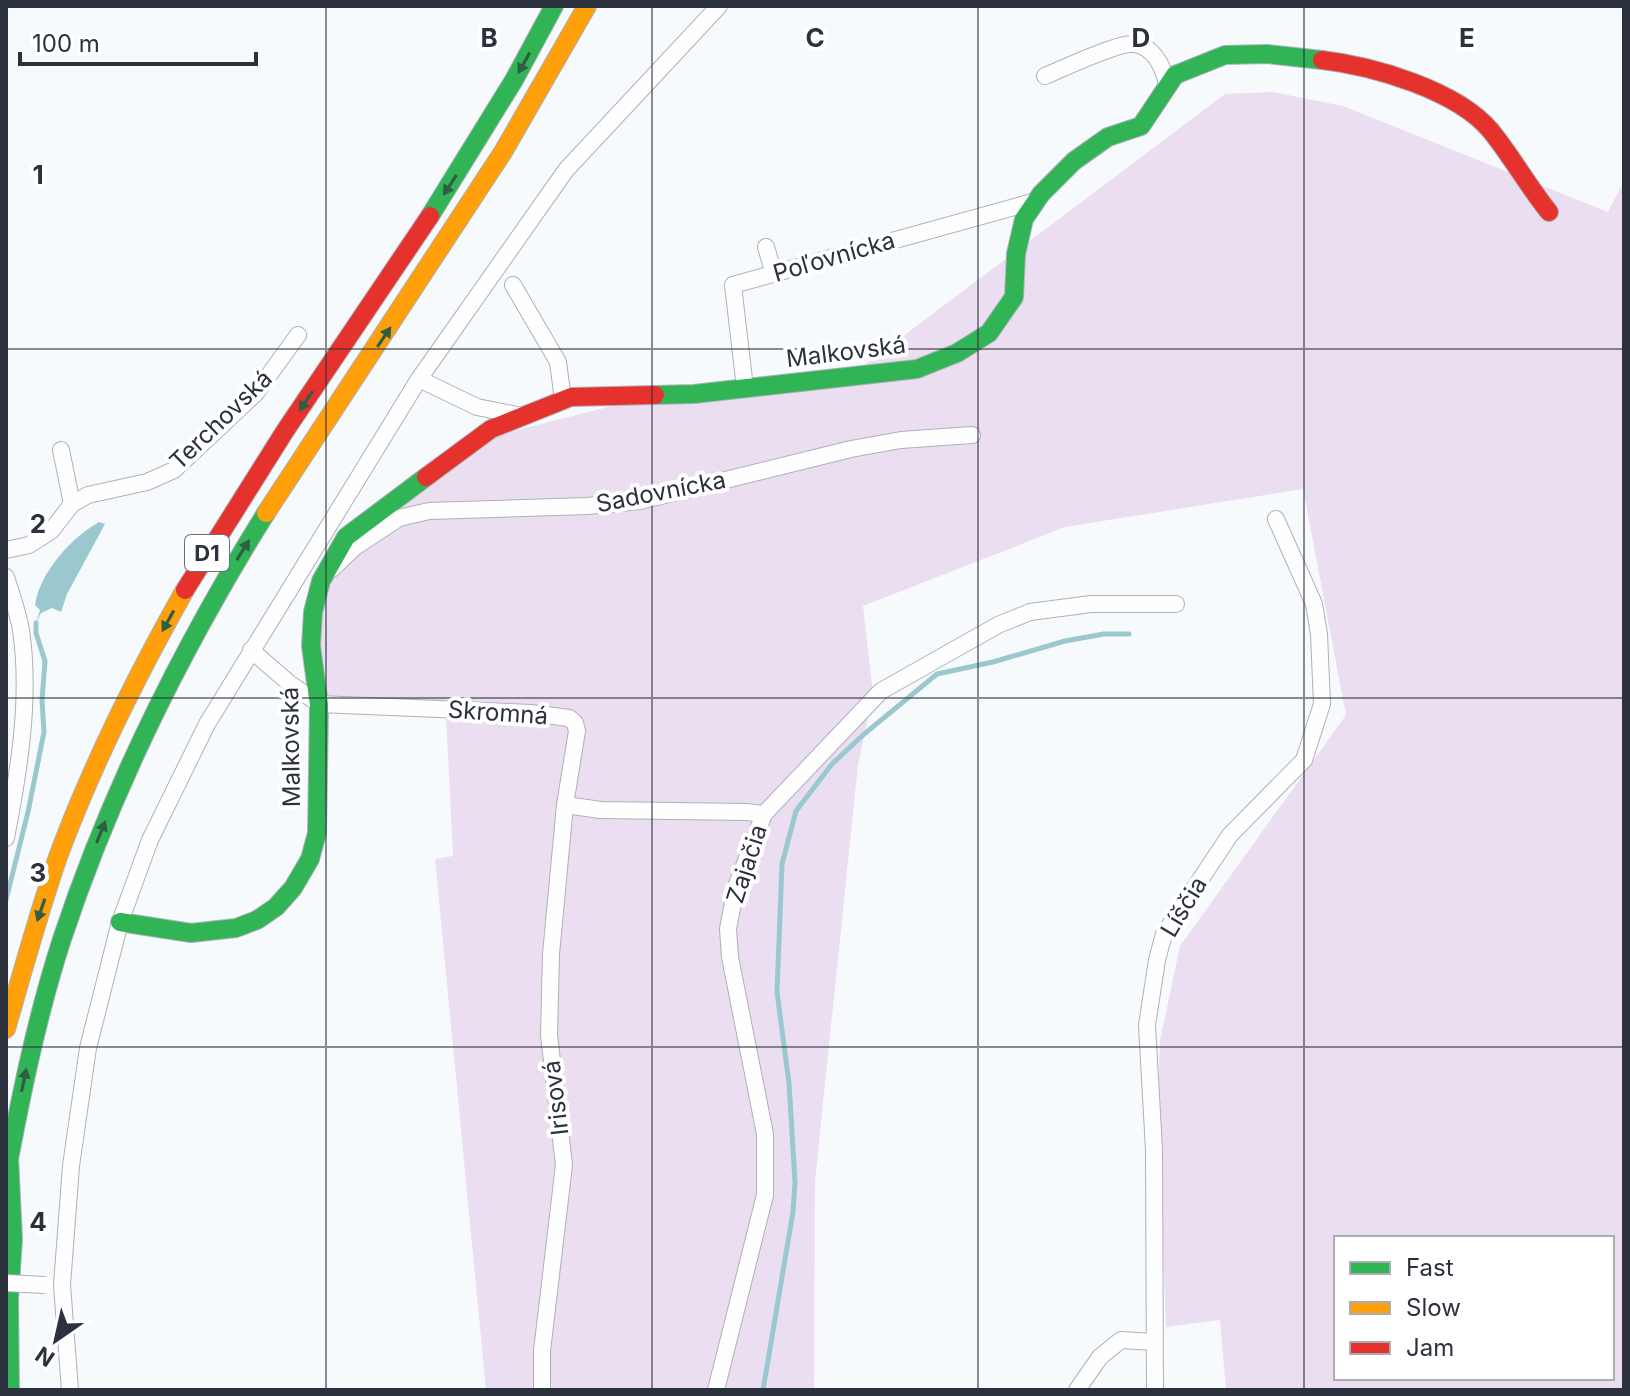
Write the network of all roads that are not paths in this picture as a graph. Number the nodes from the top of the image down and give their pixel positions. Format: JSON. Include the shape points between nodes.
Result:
{"nodes":[{"id":1,"x":554,"y":6,"type":"edge"},
{"id":2,"x":587,"y":6,"type":"edge"},
{"id":3,"x":719,"y":6,"type":"edge"},
{"id":4,"x":1045,"y":76,"type":"dead end"},
{"id":5,"x":1167,"y":85,"type":"junction"},
{"id":6,"x":1036,"y":201,"type":"junction"},
{"id":7,"x":1549,"y":212,"type":"dead end"},
{"id":8,"x":766,"y":247,"type":"dead end"},
{"id":9,"x":774,"y":274,"type":"junction"},
{"id":10,"x":513,"y":285,"type":"dead end"},
{"id":11,"x":298,"y":335,"type":"dead end"},
{"id":12,"x":419,"y":379,"type":"junction"},
{"id":13,"x":745,"y":388,"type":"junction"},
{"id":14,"x":563,"y":400,"type":"junction"},
{"id":15,"x":523,"y":416,"type":"junction"},
{"id":16,"x":972,"y":435,"type":"dead end"},
{"id":17,"x":61,"y":450,"type":"dead end"},
{"id":18,"x":72,"y":504,"type":"junction"},
{"id":19,"x":1276,"y":519,"type":"dead end"},
{"id":20,"x":6,"y":550,"type":"edge"},
{"id":21,"x":6,"y":577,"type":"edge"},
{"id":22,"x":320,"y":581,"type":"junction"},
{"id":23,"x":1176,"y":604,"type":"dead end"},
{"id":24,"x":251,"y":650,"type":"junction"},
{"id":25,"x":319,"y":704,"type":"junction"},
{"id":26,"x":565,"y":805,"type":"junction"},
{"id":27,"x":764,"y":814,"type":"junction"},
{"id":28,"x":6,"y":838,"type":"edge"},
{"id":29,"x":120,"y":922,"type":"junction"},
{"id":30,"x":6,"y":1029,"type":"edge"},
{"id":31,"x":7,"y":1165,"type":"edge"},
{"id":32,"x":6,"y":1283,"type":"edge"},
{"id":33,"x":54,"y":1285,"type":"junction"},
{"id":34,"x":1153,"y":1342,"type":"junction"},
{"id":35,"x":10,"y":1390,"type":"edge"},
{"id":36,"x":70,"y":1390,"type":"edge"},
{"id":37,"x":542,"y":1390,"type":"edge"},
{"id":38,"x":716,"y":1390,"type":"edge"},
{"id":39,"x":1077,"y":1390,"type":"edge"},
{"id":40,"x":1155,"y":1390,"type":"edge"}],
"edges":[{"from":1,"to":30,"type":"main road","number":"D1","one_way":true,"via":[[492,118],[248,488],[153,648],[61,852]]},
{"from":31,"to":2,"type":"main road","number":"D1","one_way":true,"via":[[67,923],[105,821],[165,689],[263,518],[530,112]]},
{"from":3,"to":12,"type":"street","via":[[566,170]]},
{"from":4,"to":5,"type":"street","via":[[1134,44],[1159,61]]},
{"from":5,"to":6,"type":"main road","name":"Malkovská","via":[[1141,126],[1108,137],[1074,161]]},
{"from":5,"to":7,"type":"main road","name":"Malkovská","via":[[1175,75],[1225,55],[1340,62],[1394,75],[1446,96],[1489,129]]},
{"from":6,"to":9,"type":"street","name":"Poľovnícka"},
{"from":6,"to":13,"type":"main road","name":"Malkovská","via":[[1018,242],[1014,297],[989,333],[917,369]]},
{"from":8,"to":9,"type":"street"},
{"from":9,"to":13,"type":"street","name":"Poľovnícka","via":[[733,285]]},
{"from":10,"to":14,"type":"street","via":[[558,362]]},
{"from":11,"to":18,"type":"street","name":"Terchovská","via":[[256,393],[174,470]]},
{"from":12,"to":15,"type":"street","via":[[477,407]]},
{"from":12,"to":24,"type":"street"},
{"from":13,"to":14,"type":"main road","name":"Malkovská"},
{"from":14,"to":15,"type":"main road","name":"Malkovská"},
{"from":15,"to":22,"type":"main road","name":"Malkovská","via":[[491,429],[346,537]]},
{"from":16,"to":22,"type":"street","name":"Sadovnícka","via":[[851,449],[640,501],[429,511],[399,518],[355,547]]},
{"from":17,"to":18,"type":"street"},
{"from":18,"to":20,"type":"street","name":"Terchovská","via":[[51,531],[29,545]]},
{"from":19,"to":34,"type":"street","name":"Líščia","via":[[1314,604],[1322,704],[1304,760],[1230,835],[1164,934],[1157,960],[1147,1025],[1154,1150]]},
{"from":21,"to":28,"type":"street","via":[[20,626],[25,672],[16,787]]},
{"from":22,"to":25,"type":"main road","name":"Malkovská","via":[[312,662]]},
{"from":23,"to":27,"type":"street","name":"Zajačia","via":[[1091,604],[1030,612],[998,625],[881,691]]},
{"from":24,"to":25,"type":"street"},
{"from":24,"to":29,"type":"street","via":[[207,724],[150,840]]},
{"from":25,"to":26,"type":"street","name":"Skromná","via":[[569,718],[577,731]]},
{"from":25,"to":29,"type":"main road","name":"Malkovská","via":[[316,839],[307,867],[283,902],[263,919],[222,932],[169,934]]},
{"from":26,"to":27,"type":"street"},
{"from":26,"to":37,"type":"street","name":"Irisová","via":[[549,1035],[564,1165]]},
{"from":27,"to":38,"type":"street","name":"Zajačia","via":[[736,887],[728,929],[765,1134],[765,1195]]},
{"from":29,"to":33,"type":"street","via":[[88,1048]]},
{"from":31,"to":35,"type":"main road","via":[[13,1239]]},
{"from":32,"to":33,"type":"street","bridge":true},
{"from":33,"to":36,"type":"street"},
{"from":34,"to":39,"type":"street","via":[[1121,1340],[1100,1357]]},
{"from":34,"to":40,"type":"street","name":"Líščia"}]}
